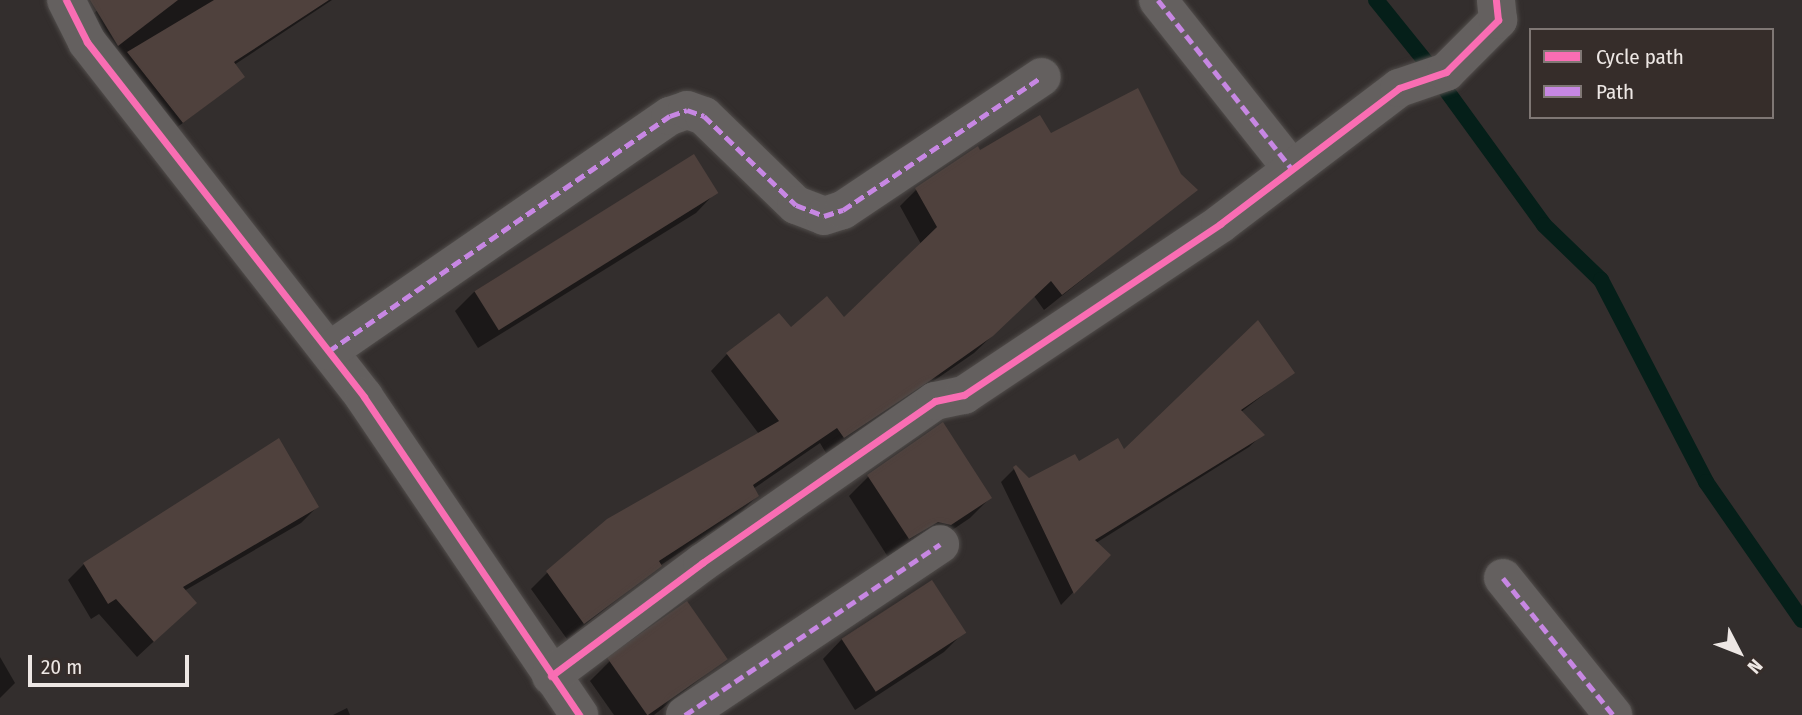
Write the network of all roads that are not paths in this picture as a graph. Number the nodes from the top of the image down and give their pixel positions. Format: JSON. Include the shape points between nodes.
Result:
{"nodes":[{"id":1,"x":66,"y":0,"type":"edge"},
{"id":2,"x":1158,"y":0,"type":"edge"},
{"id":3,"x":1496,"y":0,"type":"edge"},
{"id":4,"x":1042,"y":77,"type":"dead end"},
{"id":5,"x":1291,"y":168,"type":"junction"},
{"id":6,"x":329,"y":351,"type":"junction"},
{"id":7,"x":940,"y":544,"type":"dead end"},
{"id":8,"x":1503,"y":578,"type":"dead end"},
{"id":9,"x":551,"y":676,"type":"junction"},
{"id":10,"x":579,"y":715,"type":"edge"},
{"id":11,"x":685,"y":715,"type":"edge"},
{"id":12,"x":1613,"y":715,"type":"edge"}],
"edges":[{"from":1,"to":6,"type":"street","via":[[87,41]]},
{"from":2,"to":5,"type":"street"},
{"from":3,"to":5,"type":"street","via":[[1497,20],[1446,72],[1399,88]]},
{"from":4,"to":6,"type":"street","via":[[843,210],[824,216],[796,205],[704,116],[687,110],[670,116]]},
{"from":5,"to":9,"type":"street","via":[[1220,224],[964,395],[935,401],[702,563]]},
{"from":6,"to":9,"type":"street"},
{"from":7,"to":11,"type":"street"},
{"from":8,"to":12,"type":"street"},
{"from":9,"to":10,"type":"street"}]}
